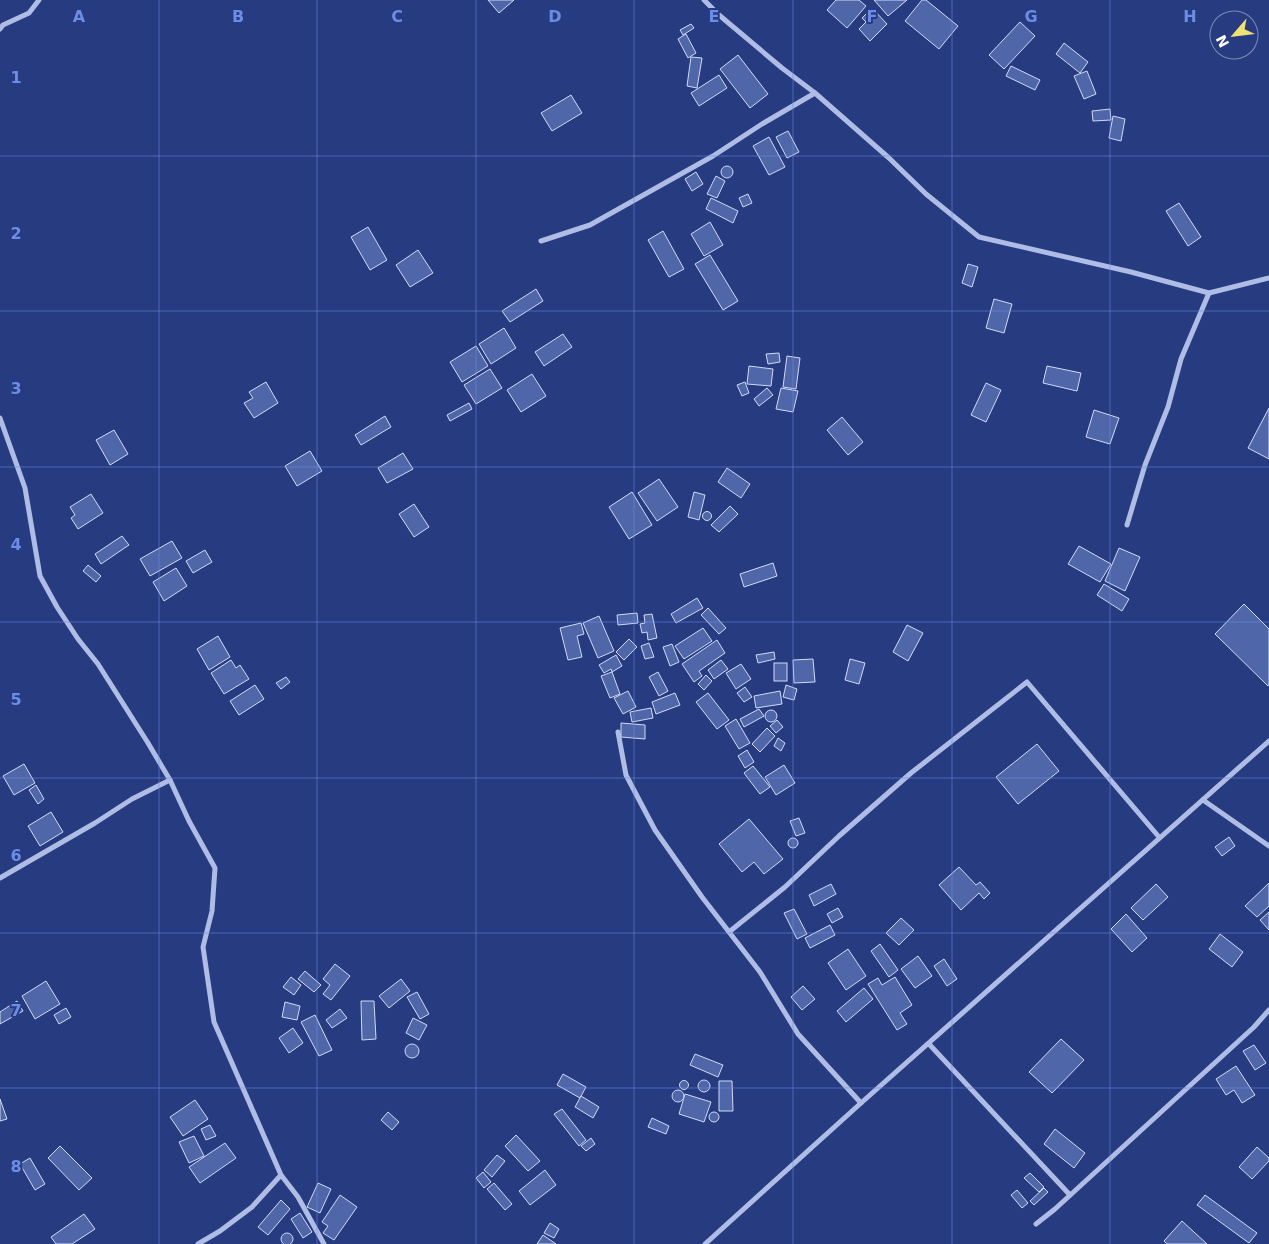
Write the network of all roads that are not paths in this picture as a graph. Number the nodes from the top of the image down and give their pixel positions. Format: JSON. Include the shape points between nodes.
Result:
{"nodes":[{"id":1,"x":39,"y":0,"type":"edge"},
{"id":2,"x":704,"y":0,"type":"edge"},
{"id":3,"x":0,"y":28,"type":"edge"},
{"id":4,"x":815,"y":93,"type":"junction"},
{"id":5,"x":541,"y":241,"type":"dead end"},
{"id":6,"x":1269,"y":278,"type":"edge"},
{"id":7,"x":1209,"y":293,"type":"junction"},
{"id":8,"x":0,"y":418,"type":"edge"},
{"id":9,"x":1127,"y":525,"type":"dead end"},
{"id":10,"x":618,"y":732,"type":"dead end"},
{"id":11,"x":1269,"y":741,"type":"edge"},
{"id":12,"x":170,"y":780,"type":"junction"},
{"id":13,"x":1203,"y":800,"type":"junction"},
{"id":14,"x":1159,"y":837,"type":"junction"},
{"id":15,"x":1269,"y":846,"type":"edge"},
{"id":16,"x":0,"y":878,"type":"edge"},
{"id":17,"x":729,"y":932,"type":"junction"},
{"id":18,"x":1269,"y":1010,"type":"edge"},
{"id":19,"x":929,"y":1044,"type":"junction"},
{"id":20,"x":861,"y":1103,"type":"junction"},
{"id":21,"x":281,"y":1174,"type":"junction"},
{"id":22,"x":1070,"y":1194,"type":"junction"},
{"id":23,"x":1036,"y":1224,"type":"dead end"},
{"id":24,"x":198,"y":1244,"type":"edge"},
{"id":25,"x":324,"y":1244,"type":"edge"},
{"id":26,"x":705,"y":1244,"type":"edge"}],
"edges":[{"from":1,"to":3,"type":"street","via":[[29,13]]},
{"from":2,"to":4,"type":"street"},
{"from":4,"to":5,"type":"street","via":[[713,156],[590,225]]},
{"from":4,"to":7,"type":"street","via":[[926,194],[979,237]]},
{"from":6,"to":7,"type":"street"},
{"from":7,"to":9,"type":"street","via":[[1181,359]]},
{"from":8,"to":12,"type":"street","via":[[25,488],[40,576]]},
{"from":10,"to":17,"type":"street","via":[[626,775],[654,830]]},
{"from":11,"to":13,"type":"street"},
{"from":12,"to":16,"type":"street"},
{"from":12,"to":21,"type":"street","via":[[215,868],[212,911],[203,947],[214,1022]]},
{"from":13,"to":14,"type":"street"},
{"from":13,"to":15,"type":"street"},
{"from":14,"to":17,"type":"street","via":[[1027,682],[911,773],[785,887]]},
{"from":14,"to":19,"type":"street"},
{"from":17,"to":20,"type":"street","via":[[760,972],[798,1034]]},
{"from":18,"to":22,"type":"street"},
{"from":19,"to":20,"type":"street"},
{"from":19,"to":22,"type":"street"},
{"from":20,"to":26,"type":"street"},
{"from":21,"to":24,"type":"street","via":[[252,1207]]},
{"from":21,"to":25,"type":"street"},
{"from":22,"to":23,"type":"street"}]}
